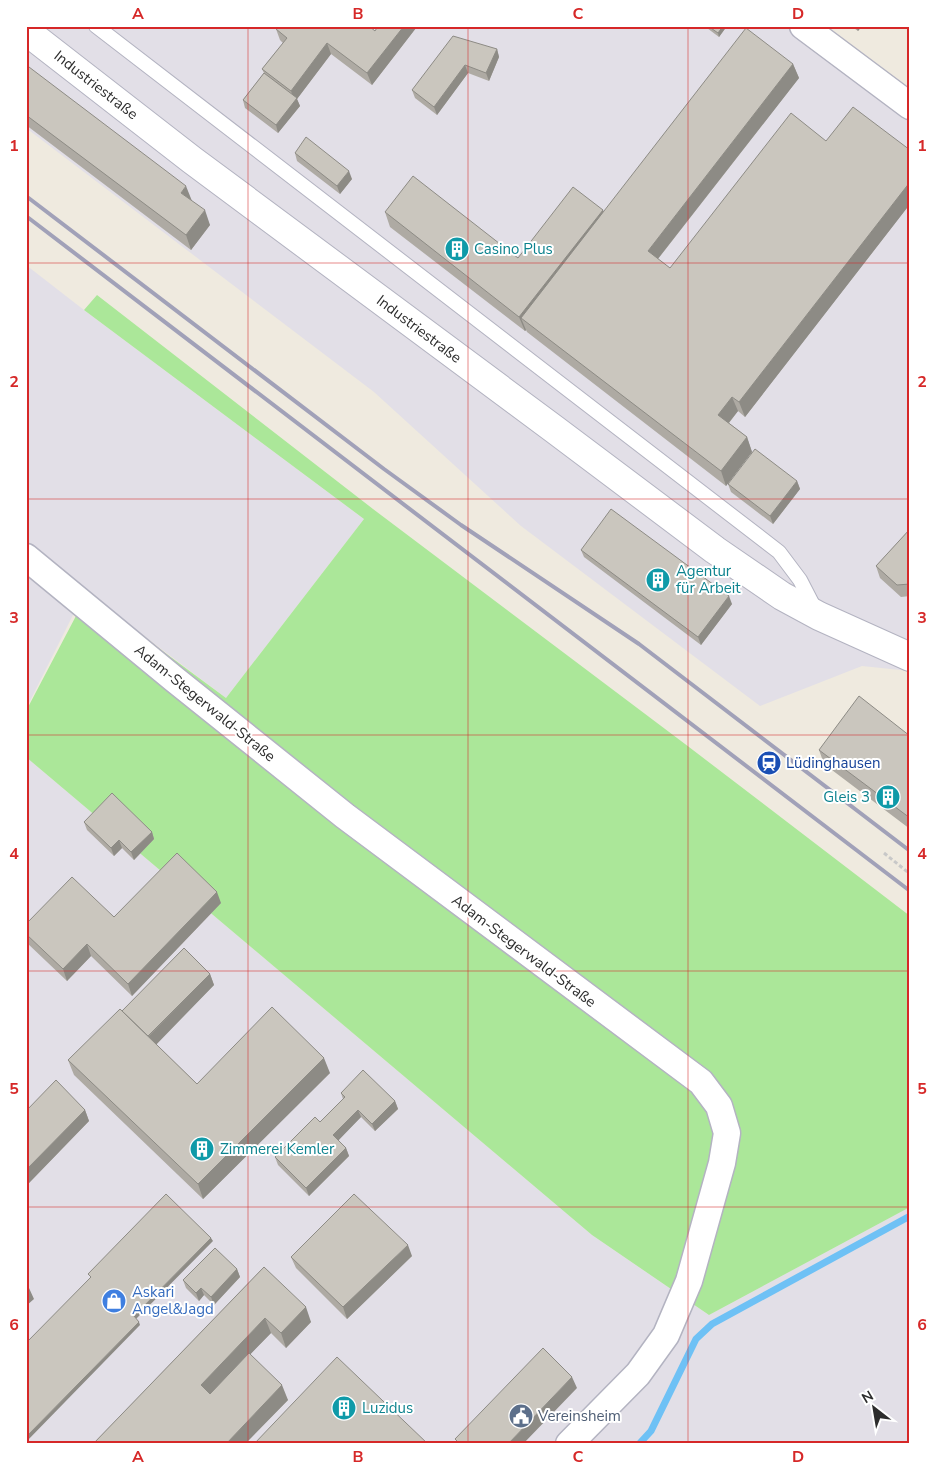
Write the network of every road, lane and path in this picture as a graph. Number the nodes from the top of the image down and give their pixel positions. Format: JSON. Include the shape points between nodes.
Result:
{"nodes":[{"id":1,"x":96,"y":26,"type":"edge"},
{"id":2,"x":804,"y":26,"type":"edge"},
{"id":3,"x":26,"y":31,"type":"edge"},
{"id":4,"x":910,"y":106,"type":"edge"},
{"id":5,"x":26,"y":556,"type":"edge"},
{"id":6,"x":819,"y":616,"type":"junction"},
{"id":7,"x":910,"y":656,"type":"edge"},
{"id":8,"x":884,"y":853,"type":"dead end"},
{"id":9,"x":910,"y":874,"type":"edge"},
{"id":10,"x":569,"y":1444,"type":"edge"}],
"edges":[{"from":1,"to":6,"type":"lane","via":[[779,552],[800,580]]},
{"from":2,"to":4,"type":"street"},
{"from":3,"to":6,"type":"street","name":"Industriestraße","via":[[192,160],[715,550],[782,596]]},
{"from":5,"to":10,"type":"street","name":"Adam-Stegerwald-Straße","via":[[337,810],[701,1082],[719,1106],[727,1133],[722,1163],[689,1281],[666,1335],[638,1374]]},
{"from":6,"to":7,"type":"street","name":"Industriestraße"},
{"from":8,"to":9,"type":"path"}]}
